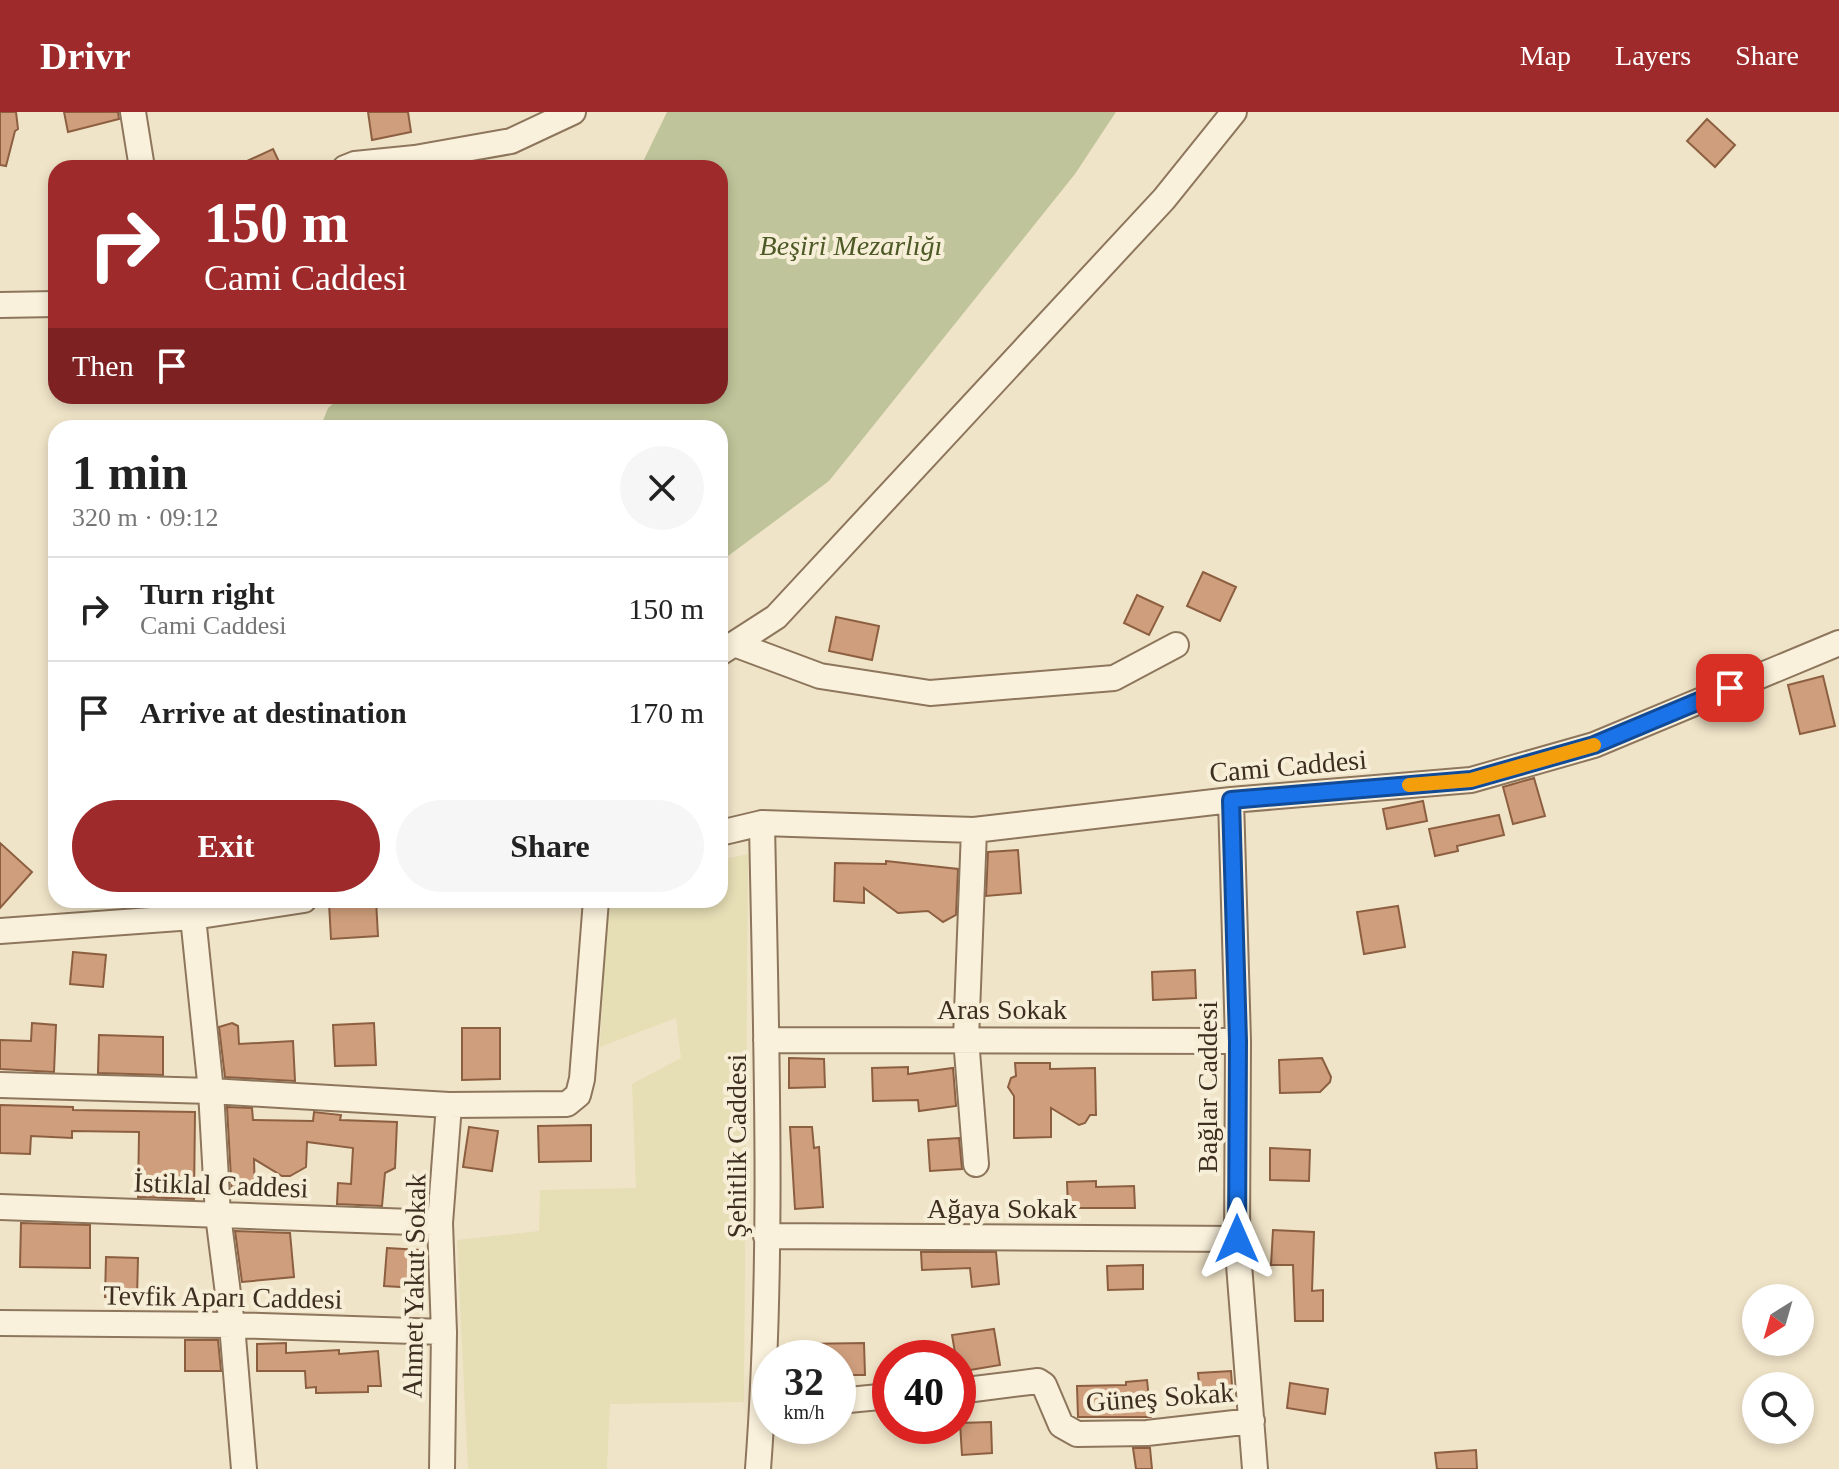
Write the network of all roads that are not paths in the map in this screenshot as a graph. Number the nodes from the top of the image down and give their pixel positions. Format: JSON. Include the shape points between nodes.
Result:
{"nodes":[{"id":1,"x":133,"y":112,"type":"edge"},
{"id":2,"x":573,"y":112,"type":"edge"},
{"id":3,"x":1234,"y":112,"type":"edge"},
{"id":4,"x":141,"y":160,"type":"edge"},
{"id":5,"x":395,"y":160,"type":"edge"},
{"id":6,"x":48,"y":304,"type":"edge"},
{"id":7,"x":0,"y":305,"type":"edge"},
{"id":8,"x":1839,"y":643,"type":"edge"},
{"id":9,"x":1176,"y":645,"type":"dead end"},
{"id":10,"x":728,"y":648,"type":"edge"},
{"id":11,"x":728,"y":649,"type":"edge"},
{"id":12,"x":1231,"y":800,"type":"junction"},
{"id":13,"x":762,"y":823,"type":"junction"},
{"id":14,"x":974,"y":830,"type":"junction"},
{"id":15,"x":728,"y":831,"type":"edge"},
{"id":16,"x":252,"y":908,"type":"edge"},
{"id":17,"x":595,"y":908,"type":"edge"},
{"id":18,"x":193,"y":917,"type":"junction"},
{"id":19,"x":0,"y":931,"type":"edge"},
{"id":20,"x":966,"y":1039,"type":"junction"},
{"id":21,"x":766,"y":1040,"type":"junction"},
{"id":22,"x":1238,"y":1041,"type":"junction"},
{"id":23,"x":0,"y":1085,"type":"edge"},
{"id":24,"x":211,"y":1091,"type":"junction"},
{"id":25,"x":449,"y":1105,"type":"junction"},
{"id":26,"x":976,"y":1164,"type":"dead end"},
{"id":27,"x":0,"y":1207,"type":"edge"},
{"id":28,"x":218,"y":1215,"type":"junction"},
{"id":29,"x":440,"y":1223,"type":"junction"},
{"id":30,"x":766,"y":1236,"type":"junction"},
{"id":31,"x":1237,"y":1239,"type":"junction"},
{"id":32,"x":0,"y":1323,"type":"edge"},
{"id":33,"x":232,"y":1325,"type":"junction"},
{"id":34,"x":444,"y":1332,"type":"junction"},
{"id":35,"x":766,"y":1340,"type":"edge"},
{"id":36,"x":976,"y":1389,"type":"edge"},
{"id":37,"x":1252,"y":1421,"type":"junction"},
{"id":38,"x":762,"y":1444,"type":"edge"},
{"id":39,"x":244,"y":1469,"type":"edge"},
{"id":40,"x":442,"y":1469,"type":"edge"},
{"id":41,"x":758,"y":1469,"type":"edge"},
{"id":42,"x":1255,"y":1469,"type":"edge"}],
"edges":[{"from":1,"to":4,"type":"street"},
{"from":2,"to":5,"type":"street","via":[[511,141]]},
{"from":3,"to":10,"type":"street","via":[[1164,199],[787,606]]},
{"from":6,"to":7,"type":"street"},
{"from":8,"to":12,"type":"street","name":"Cami Caddesi","via":[[1594,745],[1471,780]]},
{"from":9,"to":11,"type":"street","via":[[1114,678],[930,693],[820,676]]},
{"from":12,"to":14,"type":"street","name":"Cami Caddesi"},
{"from":12,"to":22,"type":"street","name":"Bağlar Caddesi"},
{"from":13,"to":14,"type":"street","name":"Cami Caddesi"},
{"from":13,"to":15,"type":"street","name":"Cami Caddesi"},
{"from":13,"to":21,"type":"street","name":"Şehitlik Caddesi"},
{"from":14,"to":20,"type":"street"},
{"from":16,"to":18,"type":"street"},
{"from":17,"to":25,"type":"street","via":[[578,1095],[567,1104]]},
{"from":18,"to":19,"type":"street"},
{"from":18,"to":24,"type":"street"},
{"from":20,"to":21,"type":"street","name":"Aras Sokak"},
{"from":20,"to":22,"type":"street","name":"Aras Sokak"},
{"from":20,"to":26,"type":"street"},
{"from":21,"to":30,"type":"street","name":"Şehitlik Caddesi"},
{"from":22,"to":31,"type":"street","name":"Bağlar Caddesi"},
{"from":23,"to":24,"type":"street"},
{"from":24,"to":25,"type":"street"},
{"from":24,"to":28,"type":"street"},
{"from":25,"to":29,"type":"street","name":"Ahmet Yakut Sokak"},
{"from":27,"to":28,"type":"street","name":"İstiklal Caddesi"},
{"from":28,"to":29,"type":"street","name":"İstiklal Caddesi"},
{"from":28,"to":33,"type":"street"},
{"from":29,"to":34,"type":"street","name":"Ahmet Yakut Sokak"},
{"from":30,"to":31,"type":"street","name":"Ağaya Sokak"},
{"from":30,"to":35,"type":"street","name":"Şehitlik Caddesi"},
{"from":31,"to":37,"type":"street","name":"Bağlar Caddesi"},
{"from":32,"to":33,"type":"street","name":"Tevfik Aparı Caddesi"},
{"from":33,"to":34,"type":"street","name":"Tevfik Aparı Caddesi"},
{"from":33,"to":39,"type":"street"},
{"from":34,"to":40,"type":"street","name":"Ahmet Yakut Sokak"},
{"from":36,"to":37,"type":"street","name":"Güneş Sokak","via":[[1038,1381],[1061,1425],[1077,1434],[1147,1433]]},
{"from":37,"to":42,"type":"street","name":"Bağlar Caddesi"},
{"from":38,"to":41,"type":"street","name":"Şehitlik Caddesi"}]}
